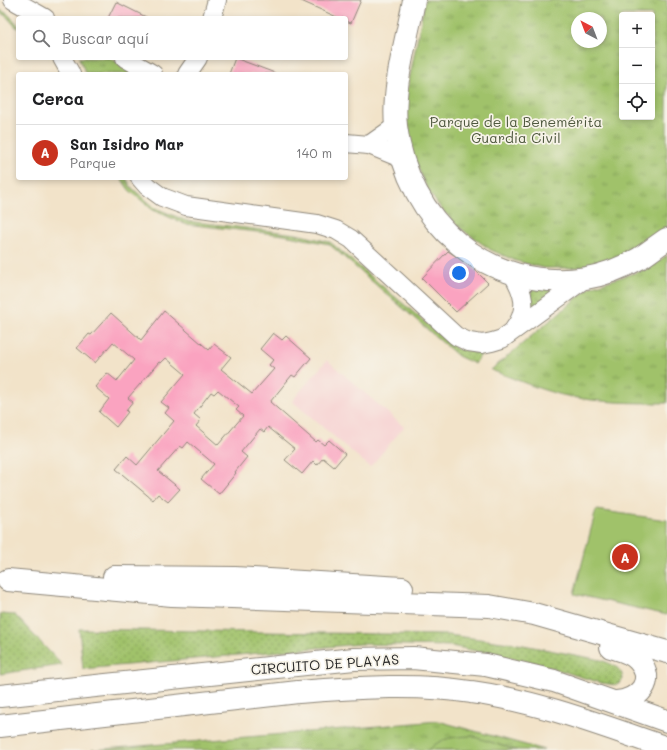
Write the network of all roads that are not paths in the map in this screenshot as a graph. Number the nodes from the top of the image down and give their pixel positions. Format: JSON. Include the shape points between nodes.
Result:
{"nodes":[{"id":1,"x":13,"y":0,"type":"edge"},
{"id":2,"x":217,"y":0,"type":"edge"},
{"id":3,"x":412,"y":1,"type":"edge"},
{"id":4,"x":39,"y":16,"type":"edge"},
{"id":5,"x":213,"y":16,"type":"edge"},
{"id":6,"x":63,"y":60,"type":"edge"},
{"id":7,"x":128,"y":60,"type":"edge"},
{"id":8,"x":197,"y":60,"type":"edge"},
{"id":9,"x":70,"y":72,"type":"edge"},
{"id":10,"x":150,"y":72,"type":"edge"},
{"id":11,"x":188,"y":72,"type":"edge"},
{"id":12,"x":396,"y":126,"type":"junction"},
{"id":13,"x":348,"y":143,"type":"edge"},
{"id":14,"x":369,"y":145,"type":"junction"},
{"id":15,"x":403,"y":159,"type":"junction"},
{"id":16,"x":142,"y":180,"type":"edge"},
{"id":17,"x":667,"y":239,"type":"edge"},
{"id":18,"x":512,"y":273,"type":"junction"},
{"id":19,"x":586,"y":278,"type":"junction"},
{"id":20,"x":513,"y":330,"type":"junction"},
{"id":21,"x":4,"y":580,"type":"edge"},
{"id":22,"x":172,"y":595,"type":"junction"},
{"id":23,"x":667,"y":637,"type":"edge"},
{"id":24,"x":667,"y":652,"type":"edge"},
{"id":25,"x":0,"y":696,"type":"edge"},
{"id":26,"x":616,"y":702,"type":"junction"},
{"id":27,"x":667,"y":722,"type":"edge"},
{"id":28,"x":0,"y":726,"type":"edge"},
{"id":29,"x":667,"y":748,"type":"edge"}],
"edges":[{"from":1,"to":4,"type":"street"},
{"from":2,"to":5,"type":"street"},
{"from":3,"to":12,"type":"main road","via":[[397,88]]},
{"from":6,"to":9,"type":"street"},
{"from":7,"to":10,"type":"street"},
{"from":8,"to":11,"type":"street"},
{"from":12,"to":14,"type":"street"},
{"from":12,"to":15,"type":"main road"},
{"from":13,"to":14,"type":"street"},
{"from":14,"to":15,"type":"street"},
{"from":15,"to":18,"type":"main road","via":[[418,195],[435,221],[478,258]]},
{"from":16,"to":20,"type":"street","via":[[162,197],[186,206],[317,224],[336,230],[351,238],[439,321],[463,340],[487,344],[502,339]]},
{"from":17,"to":19,"type":"main road","via":[[640,258],[614,270]]},
{"from":18,"to":19,"type":"main road","via":[[554,280]]},
{"from":18,"to":20,"type":"street","via":[[522,293],[524,306],[521,318]]},
{"from":19,"to":20,"type":"street"},
{"from":21,"to":22,"type":"main road"},
{"from":21,"to":23,"type":"main road","via":[[78,577],[234,578],[490,593],[520,597]]},
{"from":22,"to":24,"type":"main road","via":[[489,606],[565,622]]},
{"from":22,"to":26,"type":"main road","via":[[242,610],[478,618],[584,638],[626,652],[643,666],[646,680],[643,689],[632,698]]},
{"from":25,"to":26,"type":"main road","name":"CIRCUITO DE PLAYAS","via":[[354,659],[413,658],[486,665],[554,681]]},
{"from":26,"to":27,"type":"main road","name":"CIRCUITO DE PLAYAS"},
{"from":28,"to":29,"type":"main road","name":"CIRCUITO DE PLAYAS","via":[[344,688],[433,688],[509,698]]}]}
